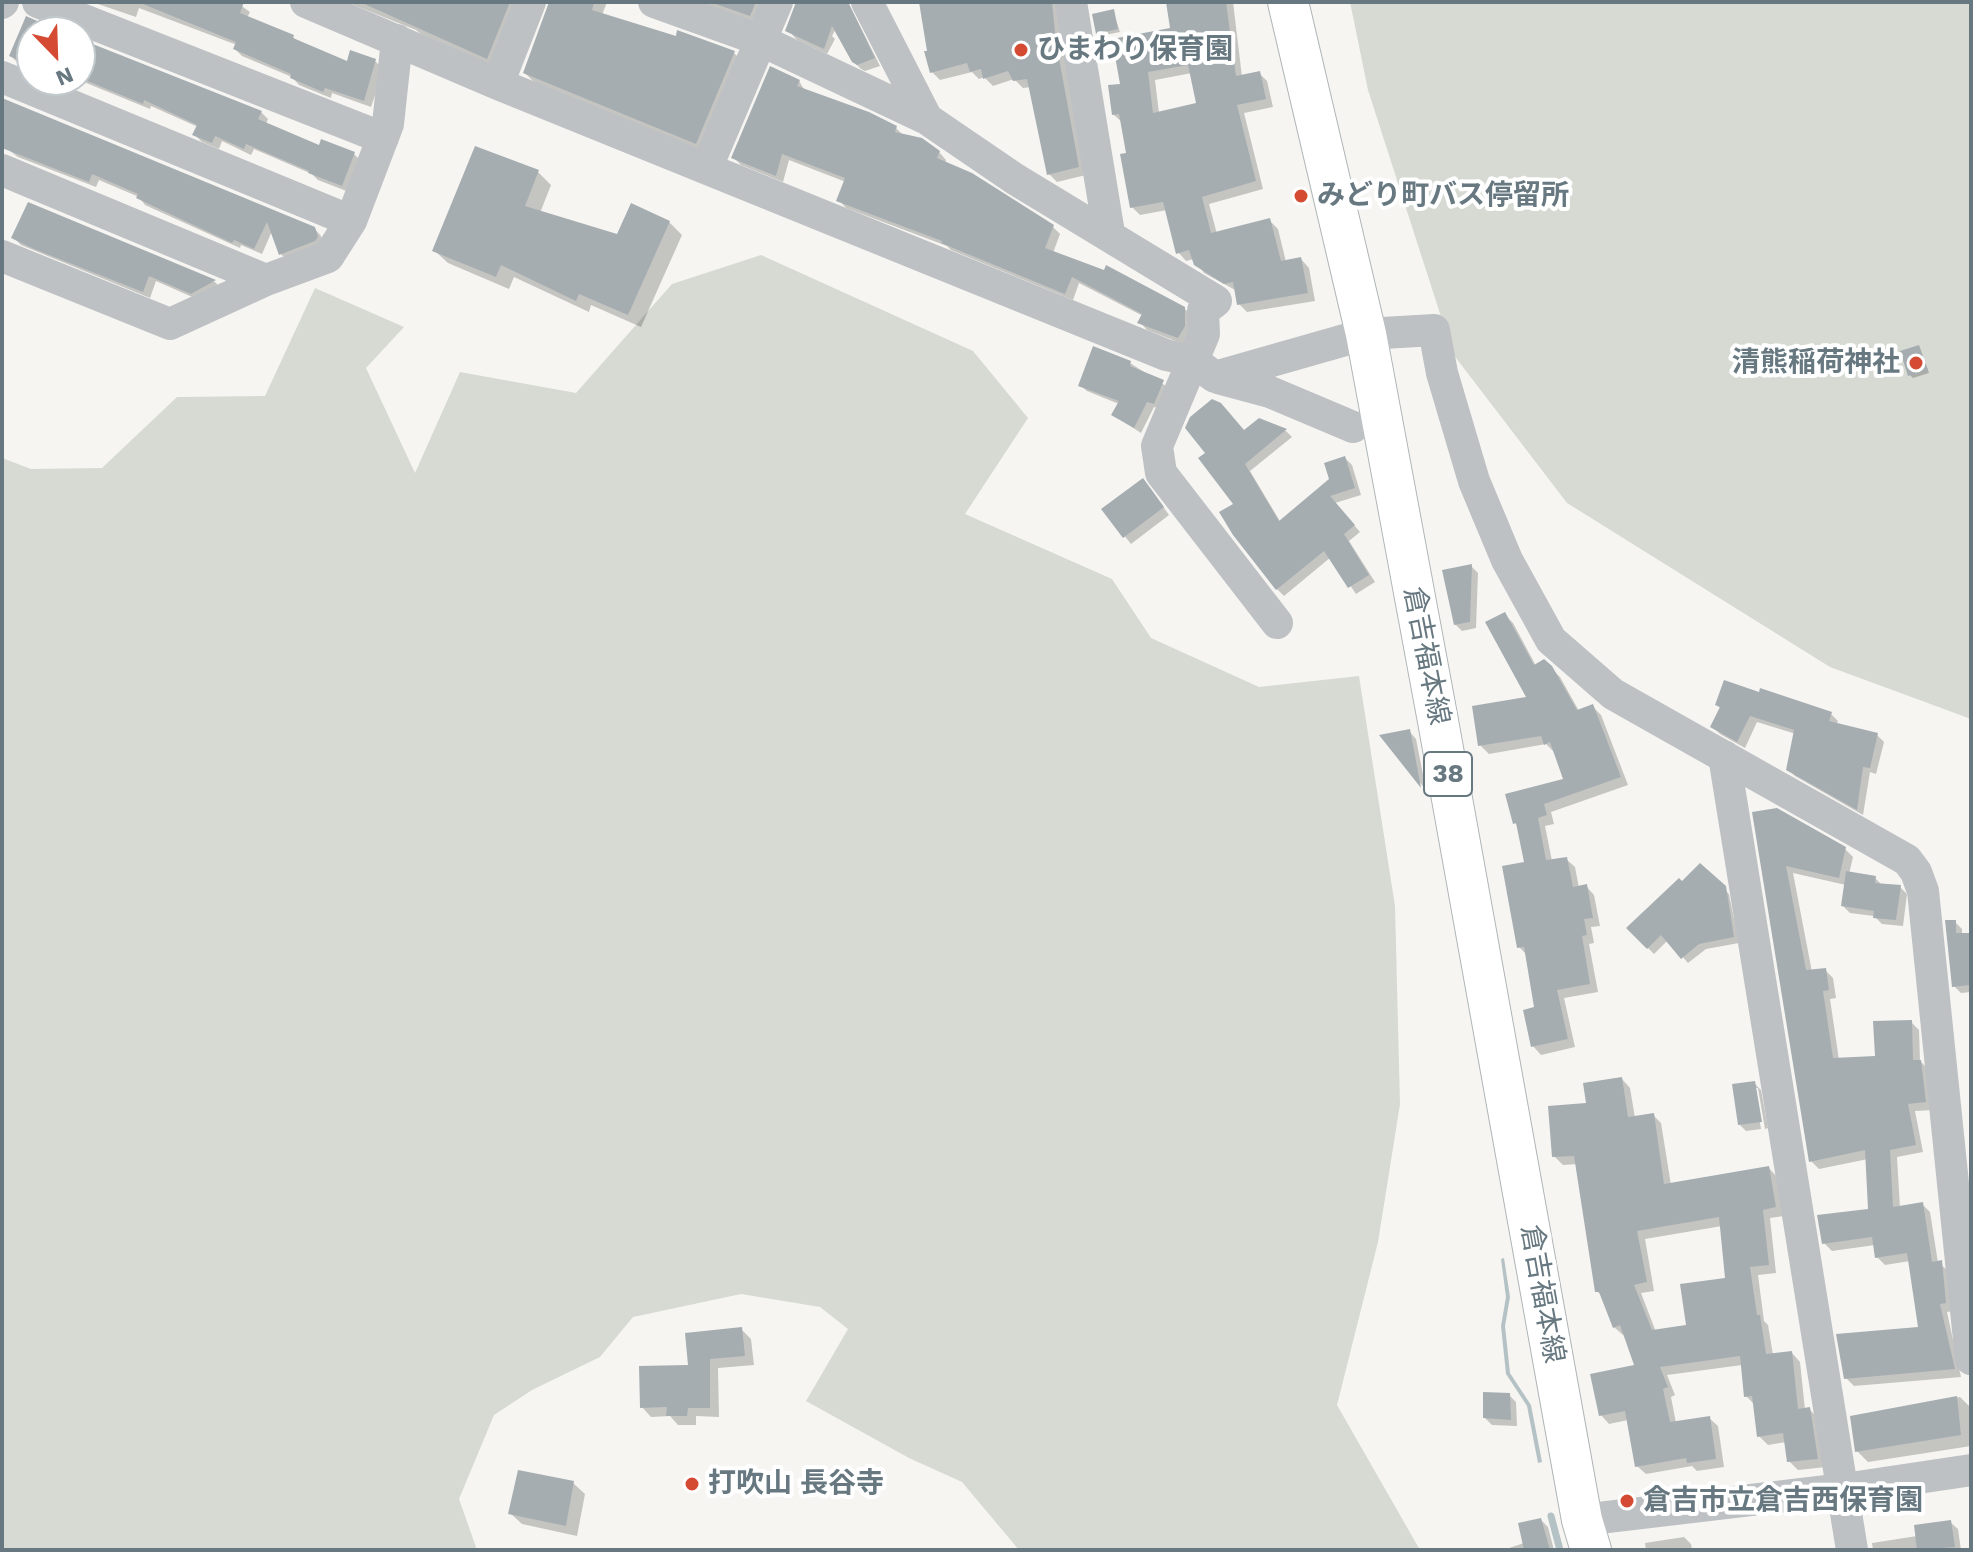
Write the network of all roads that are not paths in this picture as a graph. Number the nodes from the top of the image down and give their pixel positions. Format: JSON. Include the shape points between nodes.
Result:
{"nodes":[{"id":1,"x":38,"y":2,"type":"edge"},
{"id":2,"x":306,"y":2,"type":"edge"},
{"id":3,"x":530,"y":2,"type":"edge"},
{"id":4,"x":654,"y":2,"type":"edge"},
{"id":5,"x":777,"y":2,"type":"edge"},
{"id":6,"x":867,"y":2,"type":"edge"},
{"id":7,"x":1071,"y":2,"type":"edge"},
{"id":8,"x":1288,"y":2,"type":"edge"},
{"id":9,"x":397,"y":40,"type":"junction"},
{"id":10,"x":760,"y":40,"type":"junction"},
{"id":11,"x":2,"y":77,"type":"edge"},
{"id":12,"x":498,"y":84,"type":"junction"},
{"id":13,"x":927,"y":119,"type":"junction"},
{"id":14,"x":383,"y":138,"type":"junction"},
{"id":15,"x":707,"y":167,"type":"junction"},
{"id":16,"x":2,"y":170,"type":"edge"},
{"id":17,"x":351,"y":221,"type":"junction"},
{"id":18,"x":1109,"y":233,"type":"junction"},
{"id":19,"x":2,"y":256,"type":"edge"},
{"id":20,"x":266,"y":280,"type":"junction"},
{"id":21,"x":1366,"y":334,"type":"junction"},
{"id":22,"x":1204,"y":369,"type":"junction"},
{"id":23,"x":1353,"y":427,"type":"dead end"},
{"id":24,"x":1277,"y":623,"type":"dead end"},
{"id":25,"x":1724,"y":756,"type":"junction"},
{"id":26,"x":1971,"y":1359,"type":"edge"},
{"id":27,"x":1971,"y":1470,"type":"edge"},
{"id":28,"x":1844,"y":1489,"type":"junction"},
{"id":29,"x":1586,"y":1535,"type":"edge"},
{"id":30,"x":1852,"y":1550,"type":"edge"}],
"edges":[{"from":1,"to":14,"type":"street"},
{"from":2,"to":9,"type":"street"},
{"from":3,"to":12,"type":"street"},
{"from":4,"to":10,"type":"street"},
{"from":5,"to":10,"type":"street"},
{"from":6,"to":13,"type":"street"},
{"from":7,"to":18,"type":"street"},
{"from":8,"to":21,"type":"main road","name":"倉吉福本線","number":"38"},
{"from":9,"to":12,"type":"street"},
{"from":9,"to":14,"type":"street"},
{"from":10,"to":13,"type":"street"},
{"from":10,"to":15,"type":"street"},
{"from":11,"to":17,"type":"street"},
{"from":12,"to":15,"type":"street"},
{"from":13,"to":18,"type":"street","via":[[1015,179]]},
{"from":14,"to":17,"type":"street"},
{"from":15,"to":22,"type":"street"},
{"from":16,"to":20,"type":"street"},
{"from":17,"to":20,"type":"street","via":[[328,257]]},
{"from":18,"to":22,"type":"street","via":[[1216,301],[1203,311]]},
{"from":19,"to":20,"type":"street","via":[[170,324]]},
{"from":21,"to":22,"type":"street"},
{"from":21,"to":25,"type":"street","via":[[1434,330],[1474,481],[1507,560],[1551,640],[1613,694]]},
{"from":21,"to":29,"type":"main road","name":"倉吉福本線","number":"38"},
{"from":22,"to":23,"type":"street"},
{"from":22,"to":24,"type":"street","via":[[1157,446],[1161,473]]},
{"from":25,"to":26,"type":"street","via":[[1907,860],[1916,872],[1923,891]]},
{"from":25,"to":28,"type":"street"},
{"from":27,"to":28,"type":"street"},
{"from":28,"to":29,"type":"street"},
{"from":28,"to":30,"type":"street"}]}
